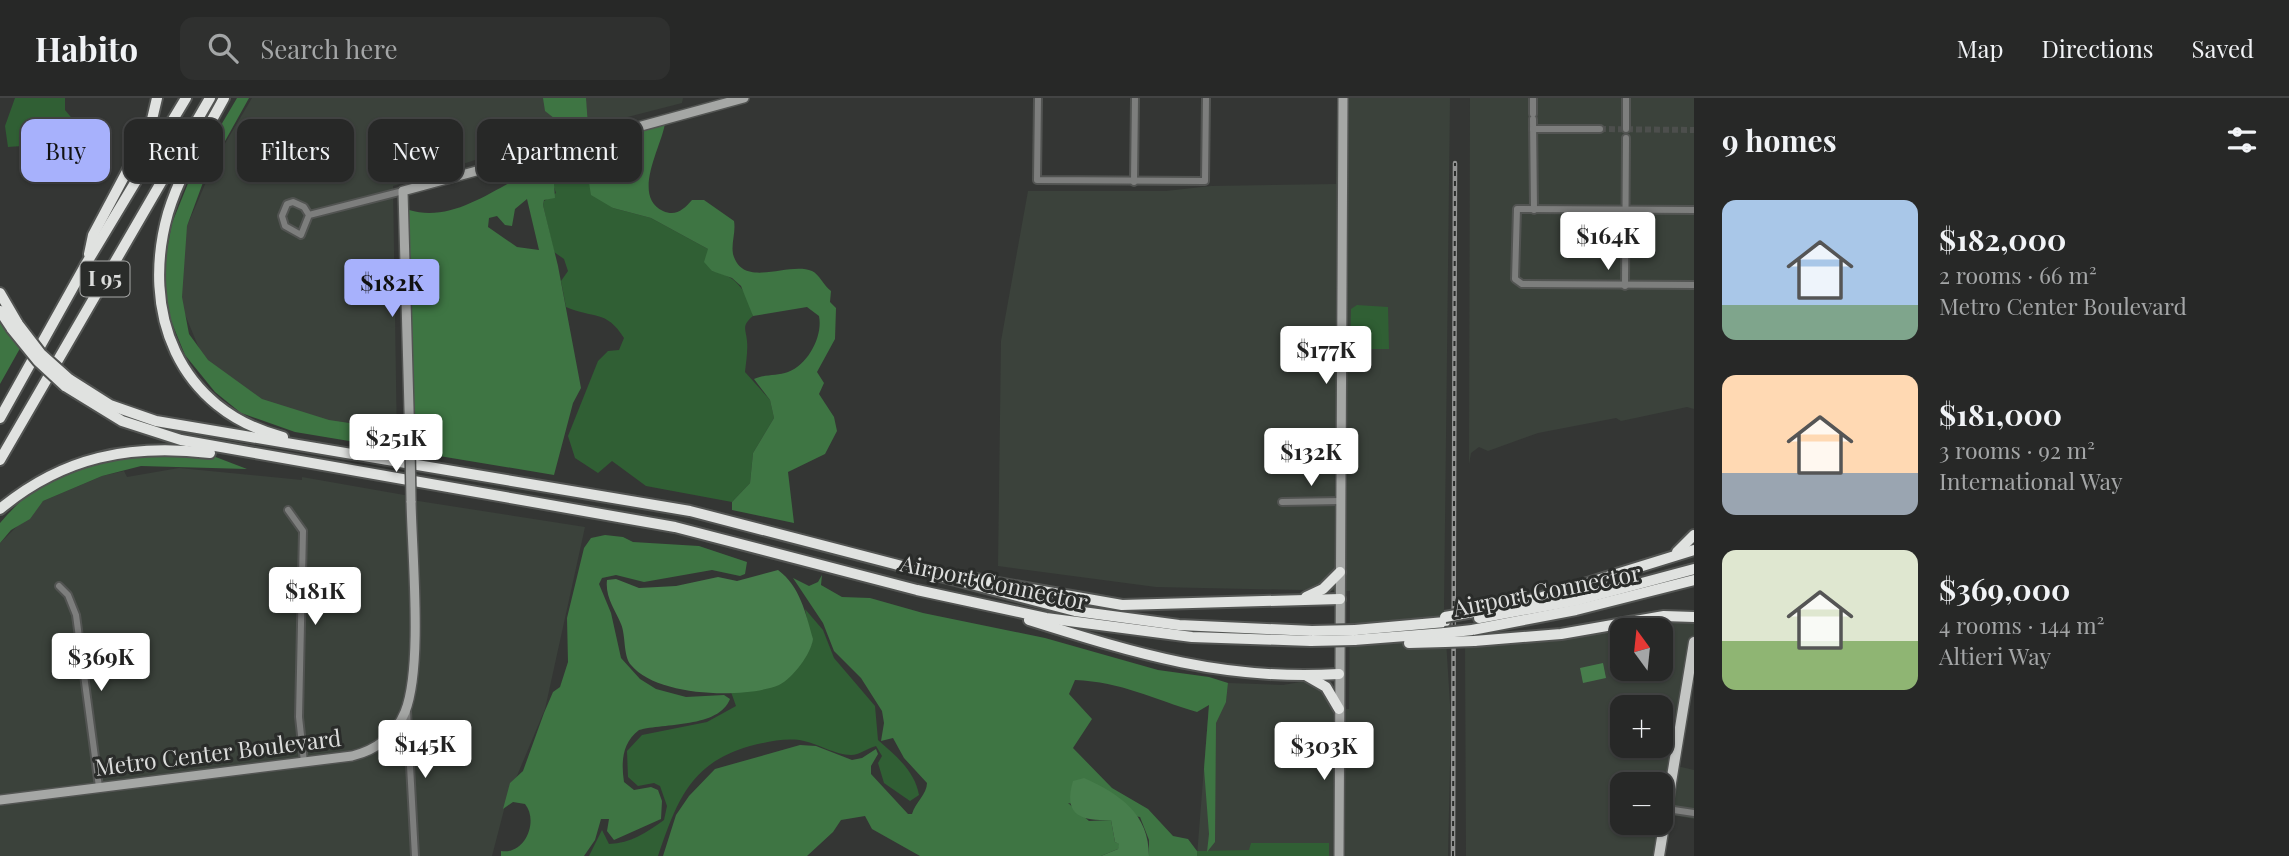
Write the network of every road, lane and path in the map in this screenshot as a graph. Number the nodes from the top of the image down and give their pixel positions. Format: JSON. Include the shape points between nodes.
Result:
{"nodes":[{"id":1,"x":157,"y":98,"type":"edge"},
{"id":2,"x":186,"y":98,"type":"edge"},
{"id":3,"x":210,"y":98,"type":"edge"},
{"id":4,"x":224,"y":98,"type":"edge"},
{"id":5,"x":744,"y":98,"type":"edge"},
{"id":6,"x":1038,"y":98,"type":"edge"},
{"id":7,"x":1135,"y":98,"type":"edge"},
{"id":8,"x":1206,"y":98,"type":"edge"},
{"id":9,"x":1343,"y":98,"type":"edge"},
{"id":10,"x":1533,"y":98,"type":"edge"},
{"id":11,"x":1626,"y":98,"type":"edge"},
{"id":12,"x":1533,"y":129,"type":"junction"},
{"id":13,"x":1600,"y":129,"type":"tunnel mouth"},
{"id":14,"x":1626,"y":129,"type":"dead end"},
{"id":15,"x":1626,"y":138,"type":"dead end"},
{"id":16,"x":1135,"y":182,"type":"junction"},
{"id":17,"x":402,"y":191,"type":"junction"},
{"id":18,"x":1534,"y":210,"type":"junction"},
{"id":19,"x":1625,"y":210,"type":"junction"},
{"id":20,"x":1694,"y":210,"type":"edge"},
{"id":21,"x":309,"y":215,"type":"junction"},
{"id":22,"x":86,"y":264,"type":"junction"},
{"id":23,"x":1694,"y":285,"type":"edge"},
{"id":24,"x":1625,"y":286,"type":"junction"},
{"id":25,"x":0,"y":293,"type":"edge"},
{"id":26,"x":0,"y":311,"type":"edge"},
{"id":27,"x":15,"y":327,"type":"junction"},
{"id":28,"x":67,"y":382,"type":"junction"},
{"id":29,"x":0,"y":418,"type":"edge"},
{"id":30,"x":340,"y":451,"type":"junction"},
{"id":31,"x":0,"y":460,"type":"edge"},
{"id":32,"x":291,"y":461,"type":"junction"},
{"id":33,"x":1341,"y":501,"type":"junction"},
{"id":34,"x":1282,"y":502,"type":"dead end"},
{"id":35,"x":0,"y":509,"type":"edge"},
{"id":36,"x":288,"y":510,"type":"dead end"},
{"id":37,"x":1694,"y":535,"type":"edge"},
{"id":38,"x":1694,"y":550,"type":"edge"},
{"id":39,"x":1672,"y":556,"type":"junction"},
{"id":40,"x":921,"y":571,"type":"junction"},
{"id":41,"x":1340,"y":572,"type":"junction"},
{"id":42,"x":1690,"y":576,"type":"edge"},
{"id":43,"x":59,"y":586,"type":"dead end"},
{"id":44,"x":1304,"y":598,"type":"junction"},
{"id":45,"x":1340,"y":599,"type":"junction"},
{"id":46,"x":969,"y":602,"type":"junction"},
{"id":47,"x":1694,"y":617,"type":"edge"},
{"id":48,"x":1473,"y":626,"type":"junction"},
{"id":49,"x":1445,"y":629,"type":"junction"},
{"id":50,"x":1312,"y":636,"type":"junction"},
{"id":51,"x":1356,"y":637,"type":"junction"},
{"id":52,"x":1694,"y":642,"type":"edge"},
{"id":53,"x":1339,"y":674,"type":"junction"},
{"id":54,"x":1304,"y":676,"type":"junction"},
{"id":55,"x":407,"y":706,"type":"junction"},
{"id":56,"x":1339,"y":709,"type":"junction"},
{"id":57,"x":304,"y":762,"type":"junction"},
{"id":58,"x":1673,"y":772,"type":"edge"},
{"id":59,"x":99,"y":787,"type":"junction"},
{"id":60,"x":0,"y":800,"type":"edge"},
{"id":61,"x":1673,"y":810,"type":"edge"},
{"id":62,"x":1694,"y":813,"type":"edge"},
{"id":63,"x":1662,"y":835,"type":"edge"},
{"id":64,"x":415,"y":856,"type":"edge"},
{"id":65,"x":1339,"y":856,"type":"edge"},
{"id":66,"x":1658,"y":856,"type":"edge"}],
"edges":[{"from":1,"to":22,"type":"highway","via":[[150,128],[93,235]]},
{"from":2,"to":22,"type":"highway","number":"I 95"},
{"from":3,"to":31,"type":"highway","number":"I 95"},
{"from":4,"to":30,"type":"highway","via":[[177,187],[165,226],[158,279],[167,334],[188,374],[227,412],[265,432]]},
{"from":5,"to":17,"type":"street"},
{"from":6,"to":16,"type":"street","via":[[1037,180]]},
{"from":7,"to":16,"type":"street"},
{"from":8,"to":16,"type":"street","via":[[1205,181]]},
{"from":9,"to":33,"type":"street"},
{"from":10,"to":12,"type":"street"},
{"from":11,"to":14,"type":"street"},
{"from":12,"to":13,"type":"street"},
{"from":12,"to":18,"type":"street"},
{"from":15,"to":19,"type":"street"},
{"from":17,"to":21,"type":"street"},
{"from":17,"to":55,"type":"street","name":"Metro Center Boulevard","bridge":true,"via":[[414,654]]},
{"from":18,"to":19,"type":"street"},
{"from":18,"to":24,"type":"street","via":[[1517,209],[1517,282]]},
{"from":19,"to":20,"type":"street"},
{"from":19,"to":24,"type":"street"},
{"from":21,"to":21,"type":"street","via":[[293,202],[282,216],[285,226],[301,234]]},
{"from":22,"to":29,"type":"highway","number":"I 95"},
{"from":23,"to":24,"type":"street"},
{"from":25,"to":27,"type":"highway"},
{"from":26,"to":27,"type":"highway"},
{"from":27,"to":28,"type":"highway","bridge":true},
{"from":28,"to":30,"type":"highway","via":[[144,418]]},
{"from":28,"to":32,"type":"highway","via":[[107,414],[151,432]]},
{"from":30,"to":40,"type":"highway","name":"Airport Connector","via":[[690,511]]},
{"from":32,"to":35,"type":"highway","via":[[172,449],[123,452],[62,470]]},
{"from":32,"to":46,"type":"highway","name":"Airport Connector","via":[[688,530]]},
{"from":33,"to":34,"type":"street"},
{"from":33,"to":41,"type":"street"},
{"from":36,"to":57,"type":"street","via":[[303,531],[299,717]]},
{"from":37,"to":39,"type":"highway"},
{"from":38,"to":39,"type":"highway"},
{"from":39,"to":48,"type":"highway","via":[[1555,593]]},
{"from":40,"to":44,"type":"highway","via":[[1122,604]]},
{"from":40,"to":50,"type":"highway","name":"Airport Connector","via":[[1101,616]]},
{"from":41,"to":44,"type":"highway","via":[[1323,589]]},
{"from":41,"to":45,"type":"street"},
{"from":42,"to":48,"type":"highway","name":"Airport Connector"},
{"from":43,"to":59,"type":"street","via":[[73,606]]},
{"from":44,"to":45,"type":"highway"},
{"from":45,"to":53,"type":"street"},
{"from":46,"to":50,"type":"highway","name":"Airport Connector","via":[[1164,634]]},
{"from":46,"to":54,"type":"highway","via":[[1189,666]]},
{"from":47,"to":48,"type":"highway","via":[[1664,616],[1561,634]]},
{"from":48,"to":49,"type":"highway","bridge":true},
{"from":48,"to":49,"type":"highway","name":"Airport Connector"},
{"from":49,"to":51,"type":"highway"},
{"from":49,"to":51,"type":"highway","name":"Airport Connector","via":[[1401,627]]},
{"from":50,"to":51,"type":"highway","name":"Airport Connector","bridge":true},
{"from":52,"to":58,"type":"main road"},
{"from":53,"to":54,"type":"highway"},
{"from":53,"to":56,"type":"street"},
{"from":54,"to":56,"type":"highway","via":[[1326,687]]},
{"from":55,"to":57,"type":"street","name":"Metro Center Boulevard","via":[[396,729],[373,748]]},
{"from":55,"to":64,"type":"street"},
{"from":56,"to":65,"type":"street"},
{"from":57,"to":59,"type":"street","name":"Metro Center Boulevard"},
{"from":59,"to":60,"type":"street","name":"Metro Center Boulevard"},
{"from":61,"to":62,"type":"street"},
{"from":63,"to":66,"type":"main road"}]}
